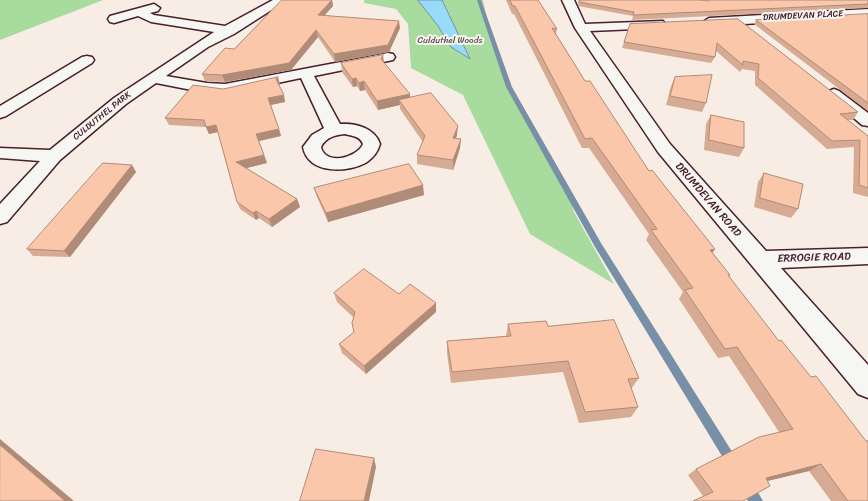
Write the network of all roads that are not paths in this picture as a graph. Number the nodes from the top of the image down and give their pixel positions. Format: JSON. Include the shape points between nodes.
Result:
{"nodes":[{"id":1,"x":281,"y":0,"type":"edge"},
{"id":2,"x":568,"y":0,"type":"edge"},
{"id":3,"x":163,"y":5,"type":"dead end"},
{"id":4,"x":140,"y":12,"type":"junction"},
{"id":5,"x":868,"y":13,"type":"edge"},
{"id":6,"x":114,"y":19,"type":"dead end"},
{"id":7,"x":739,"y":20,"type":"junction"},
{"id":8,"x":699,"y":22,"type":"edge"},
{"id":9,"x":668,"y":24,"type":"edge"},
{"id":10,"x":581,"y":28,"type":"junction"},
{"id":11,"x":229,"y":31,"type":"junction"},
{"id":12,"x":757,"y":34,"type":"edge"},
{"id":13,"x":388,"y":57,"type":"edge"},
{"id":14,"x":87,"y":60,"type":"dead end"},
{"id":15,"x":306,"y":74,"type":"junction"},
{"id":16,"x":152,"y":78,"type":"junction"},
{"id":17,"x":824,"y":86,"type":"edge"},
{"id":18,"x":0,"y":113,"type":"edge"},
{"id":19,"x":868,"y":121,"type":"edge"},
{"id":20,"x":334,"y":130,"type":"dead end"},
{"id":21,"x":0,"y":153,"type":"edge"},
{"id":22,"x":54,"y":156,"type":"junction"},
{"id":23,"x":0,"y":217,"type":"edge"},
{"id":24,"x":868,"y":256,"type":"edge"},
{"id":25,"x":760,"y":260,"type":"junction"},
{"id":26,"x":868,"y":385,"type":"edge"}],
"edges":[{"from":1,"to":11,"type":"street","name":"CULDUTHEL PARK"},
{"from":2,"to":10,"type":"street","name":"DRUMDEVAN ROAD"},
{"from":3,"to":4,"type":"street"},
{"from":4,"to":6,"type":"street"},
{"from":4,"to":11,"type":"street","via":[[151,18]]},
{"from":5,"to":7,"type":"street","name":"DRUMDEVAN PLACE"},
{"from":7,"to":8,"type":"street","name":"DRUMDEVAN PLACE"},
{"from":7,"to":12,"type":"street","name":"DRUMDEVAN PLACE"},
{"from":9,"to":10,"type":"street"},
{"from":10,"to":25,"type":"street","name":"DRUMDEVAN ROAD","via":[[664,148]]},
{"from":11,"to":16,"type":"street","name":"CULDUTHEL PARK","via":[[203,44]]},
{"from":13,"to":15,"type":"street"},
{"from":14,"to":18,"type":"street"},
{"from":15,"to":16,"type":"street","via":[[225,88],[207,88]]},
{"from":15,"to":20,"type":"street"},
{"from":16,"to":22,"type":"street","name":"CULDUTHEL PARK"},
{"from":17,"to":19,"type":"street"},
{"from":21,"to":22,"type":"street"},
{"from":22,"to":23,"type":"street","name":"CULDUTHEL PARK"},
{"from":24,"to":25,"type":"street","name":"ERROGIE ROAD"},
{"from":25,"to":26,"type":"street","name":"DRUMDEVAN ROAD"}]}
